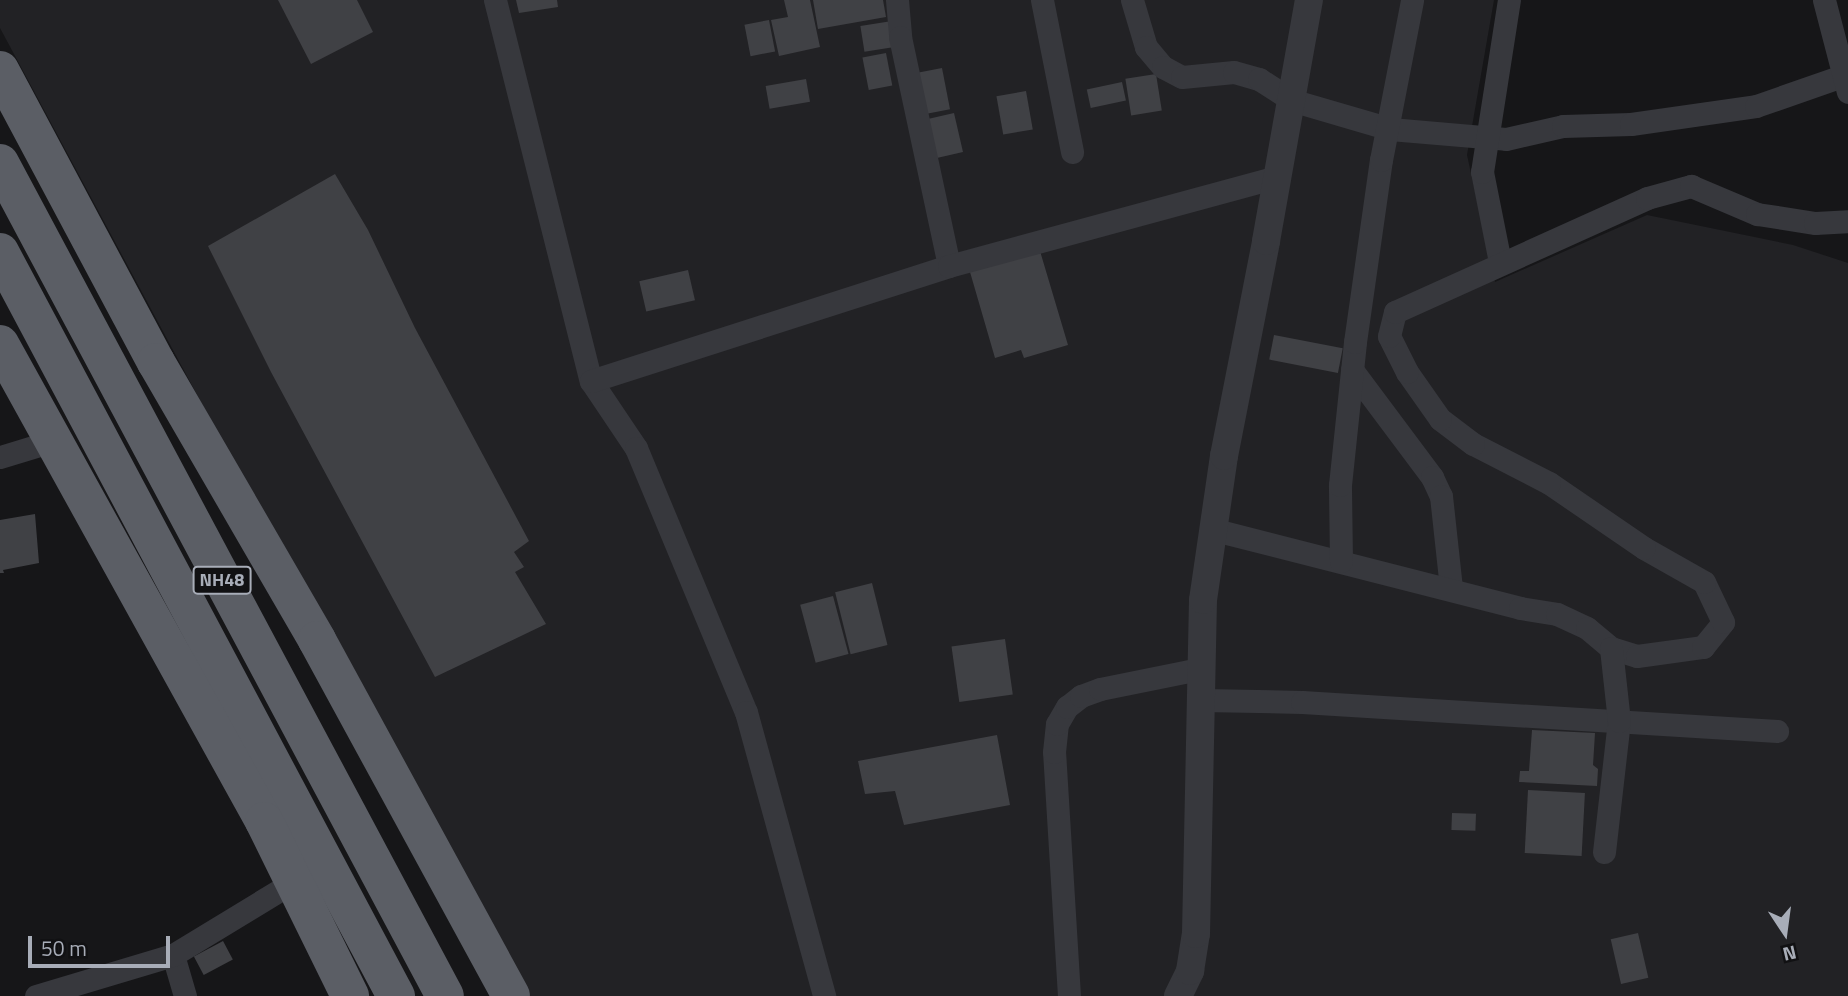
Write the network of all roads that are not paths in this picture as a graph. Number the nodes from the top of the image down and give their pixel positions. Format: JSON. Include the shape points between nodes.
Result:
{"nodes":[{"id":1,"x":495,"y":0,"type":"edge"},
{"id":2,"x":897,"y":0,"type":"edge"},
{"id":3,"x":1042,"y":0,"type":"edge"},
{"id":4,"x":1132,"y":0,"type":"edge"},
{"id":5,"x":1309,"y":0,"type":"edge"},
{"id":6,"x":1412,"y":0,"type":"edge"},
{"id":7,"x":1509,"y":0,"type":"edge"},
{"id":8,"x":1824,"y":0,"type":"edge"},
{"id":9,"x":0,"y":70,"type":"edge"},
{"id":10,"x":1847,"y":80,"type":"edge"},
{"id":11,"x":1291,"y":100,"type":"junction"},
{"id":12,"x":1390,"y":129,"type":"junction"},
{"id":13,"x":1486,"y":137,"type":"junction"},
{"id":14,"x":1072,"y":152,"type":"dead end"},
{"id":15,"x":0,"y":163,"type":"edge"},
{"id":16,"x":1277,"y":177,"type":"junction"},
{"id":17,"x":1848,"y":221,"type":"edge"},
{"id":18,"x":0,"y":252,"type":"edge"},
{"id":19,"x":1500,"y":262,"type":"junction"},
{"id":20,"x":949,"y":266,"type":"junction"},
{"id":21,"x":0,"y":344,"type":"edge"},
{"id":22,"x":1352,"y":370,"type":"junction"},
{"id":23,"x":591,"y":381,"type":"junction"},
{"id":24,"x":53,"y":441,"type":"junction"},
{"id":25,"x":0,"y":457,"type":"edge"},
{"id":26,"x":1215,"y":530,"type":"junction"},
{"id":27,"x":1340,"y":561,"type":"junction"},
{"id":28,"x":1451,"y":588,"type":"junction"},
{"id":29,"x":1611,"y":648,"type":"junction"},
{"id":30,"x":1199,"y":670,"type":"junction"},
{"id":31,"x":1202,"y":700,"type":"junction"},
{"id":32,"x":1619,"y":721,"type":"junction"},
{"id":33,"x":1777,"y":732,"type":"dead end"},
{"id":34,"x":1604,"y":852,"type":"dead end"},
{"id":35,"x":293,"y":882,"type":"junction"},
{"id":36,"x":173,"y":955,"type":"junction"},
{"id":37,"x":65,"y":992,"type":"edge"},
{"id":38,"x":36,"y":996,"type":"edge"},
{"id":39,"x":185,"y":996,"type":"edge"},
{"id":40,"x":350,"y":996,"type":"edge"},
{"id":41,"x":396,"y":996,"type":"edge"},
{"id":42,"x":445,"y":996,"type":"edge"},
{"id":43,"x":511,"y":996,"type":"edge"},
{"id":44,"x":824,"y":996,"type":"edge"},
{"id":45,"x":1069,"y":996,"type":"edge"},
{"id":46,"x":1178,"y":996,"type":"edge"}],
"edges":[{"from":1,"to":23,"type":"street"},
{"from":2,"to":20,"type":"street","via":[[900,37]]},
{"from":3,"to":14,"type":"street"},
{"from":4,"to":11,"type":"street","via":[[1146,47],[1163,67],[1182,77],[1234,72],[1259,79]]},
{"from":5,"to":11,"type":"street"},
{"from":6,"to":12,"type":"street"},
{"from":7,"to":13,"type":"street"},
{"from":8,"to":10,"type":"street"},
{"from":9,"to":43,"type":"highway","via":[[156,362],[317,640]]},
{"from":10,"to":13,"type":"street","via":[[1756,106],[1632,124],[1563,126],[1506,139]]},
{"from":11,"to":12,"type":"street"},
{"from":11,"to":16,"type":"street"},
{"from":12,"to":13,"type":"street"},
{"from":12,"to":22,"type":"street","via":[[1381,160]]},
{"from":13,"to":19,"type":"street","via":[[1482,172]]},
{"from":15,"to":42,"type":"highway","number":"NH48"},
{"from":16,"to":20,"type":"street"},
{"from":16,"to":26,"type":"street","via":[[1224,456]]},
{"from":17,"to":19,"type":"street","via":[[1815,223],[1757,214],[1691,187],[1647,198]]},
{"from":18,"to":41,"type":"highway","number":"NH48"},
{"from":19,"to":29,"type":"street","via":[[1395,312],[1389,336],[1407,372],[1440,419],[1473,444],[1549,484],[1704,582],[1723,622],[1703,647],[1637,656]]},
{"from":20,"to":23,"type":"street"},
{"from":21,"to":24,"type":"highway"},
{"from":22,"to":27,"type":"street","via":[[1340,485]]},
{"from":22,"to":28,"type":"street","via":[[1432,477],[1441,496]]},
{"from":23,"to":44,"type":"street","via":[[636,448],[746,712]]},
{"from":24,"to":25,"type":"street"},
{"from":24,"to":35,"type":"highway"},
{"from":26,"to":27,"type":"street"},
{"from":26,"to":30,"type":"street","via":[[1203,600]]},
{"from":27,"to":28,"type":"street"},
{"from":28,"to":29,"type":"street","via":[[1557,614],[1587,628]]},
{"from":29,"to":32,"type":"street"},
{"from":30,"to":31,"type":"street"},
{"from":30,"to":45,"type":"street","via":[[1081,696],[1057,724],[1054,752]]},
{"from":31,"to":32,"type":"street"},
{"from":31,"to":46,"type":"street","via":[[1196,934],[1190,971]]},
{"from":32,"to":33,"type":"street"},
{"from":32,"to":34,"type":"street"},
{"from":35,"to":36,"type":"street"},
{"from":35,"to":40,"type":"highway"},
{"from":36,"to":37,"type":"street"},
{"from":36,"to":39,"type":"street"},
{"from":37,"to":38,"type":"street"}]}
